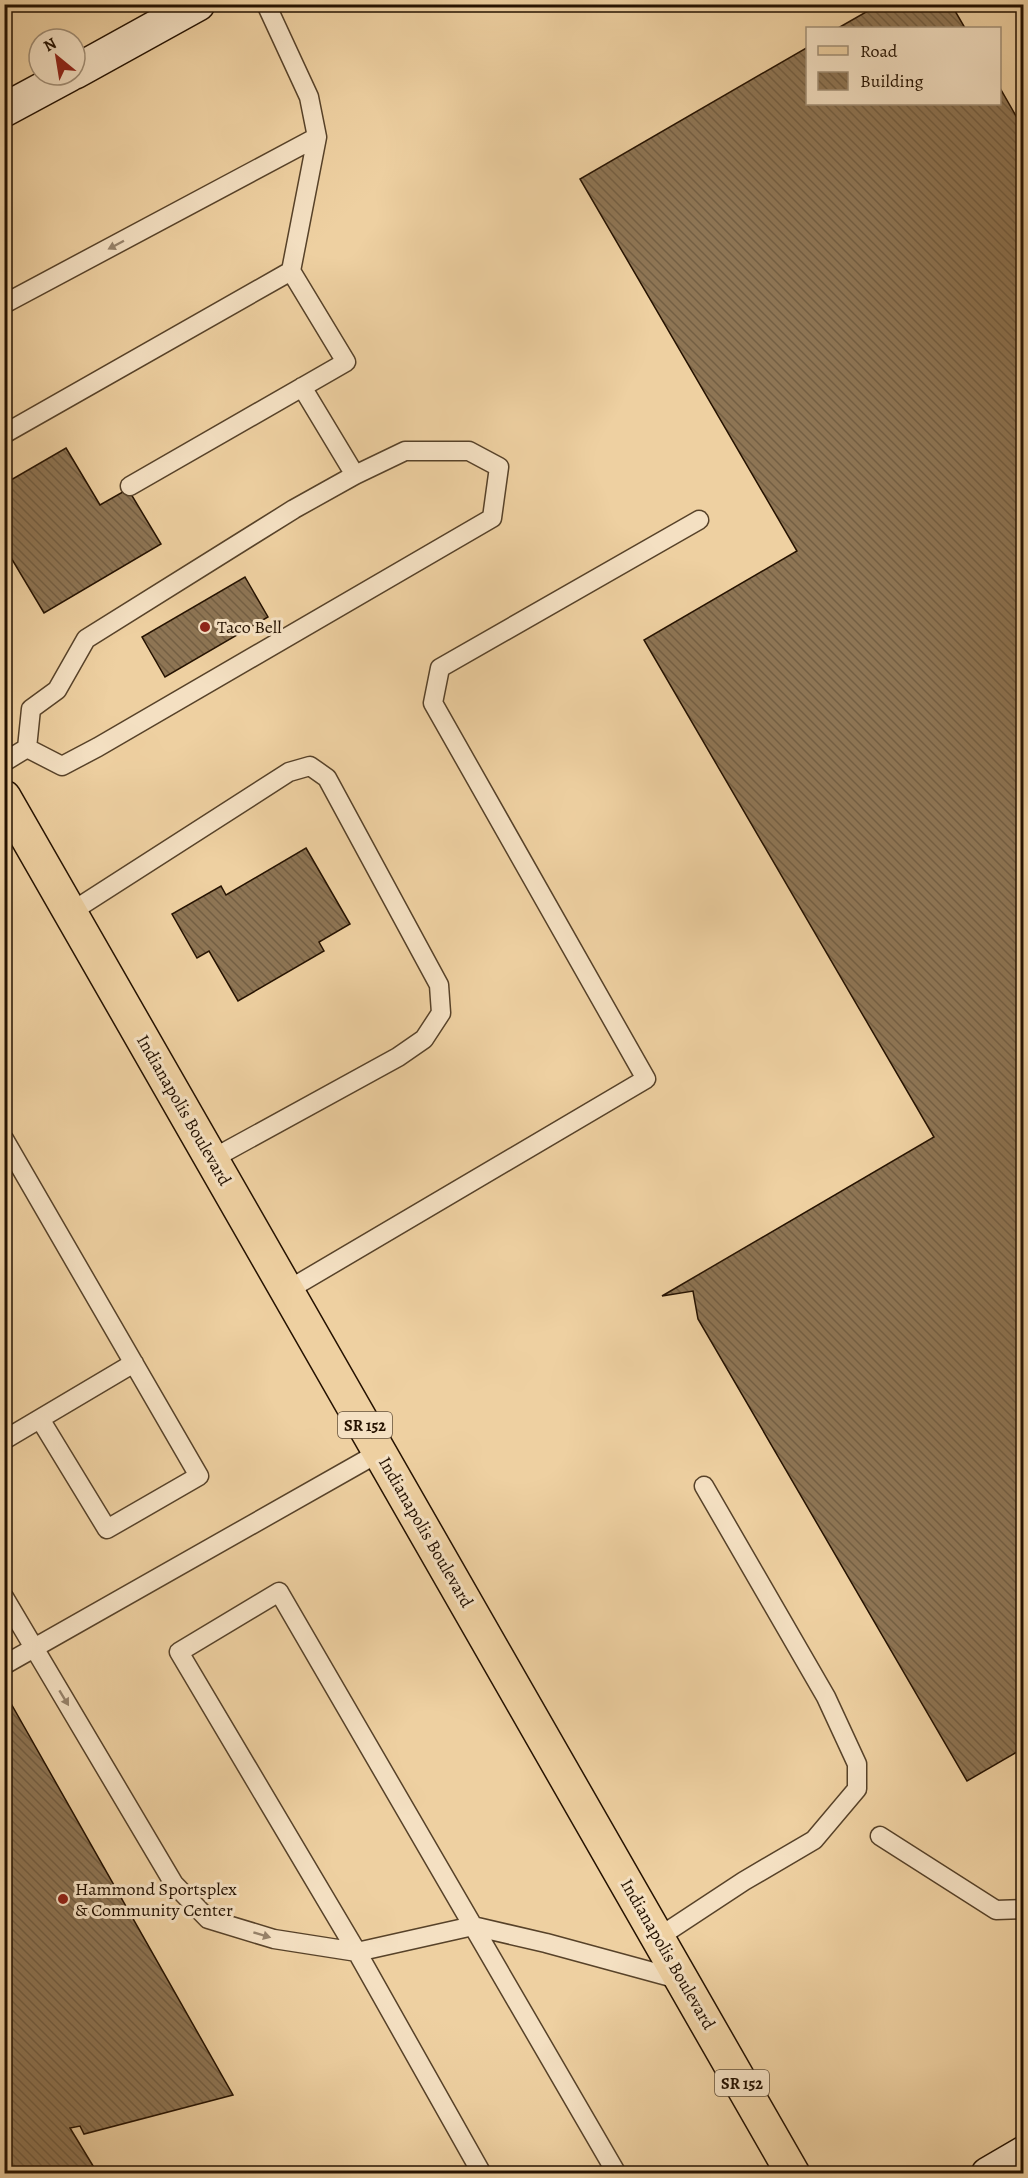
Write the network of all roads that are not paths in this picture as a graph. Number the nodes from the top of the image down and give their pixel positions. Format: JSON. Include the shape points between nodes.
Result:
{"nodes":[{"id":1,"x":198,"y":4,"type":"edge"},
{"id":2,"x":266,"y":4,"type":"edge"},
{"id":3,"x":87,"y":65,"type":"edge"},
{"id":4,"x":47,"y":87,"type":"edge"},
{"id":5,"x":4,"y":110,"type":"edge"},
{"id":6,"x":317,"y":137,"type":"junction"},
{"id":7,"x":291,"y":271,"type":"junction"},
{"id":8,"x":4,"y":304,"type":"edge"},
{"id":9,"x":302,"y":387,"type":"junction"},
{"id":10,"x":4,"y":434,"type":"edge"},
{"id":11,"x":356,"y":475,"type":"junction"},
{"id":12,"x":130,"y":486,"type":"dead end"},
{"id":13,"x":699,"y":520,"type":"dead end"},
{"id":14,"x":27,"y":748,"type":"junction"},
{"id":15,"x":4,"y":762,"type":"edge"},
{"id":16,"x":4,"y":797,"type":"edge"},
{"id":17,"x":4,"y":830,"type":"edge"},
{"id":18,"x":36,"y":852,"type":"junction"},
{"id":19,"x":70,"y":912,"type":"junction"},
{"id":20,"x":4,"y":1139,"type":"edge"},
{"id":21,"x":212,"y":1159,"type":"junction"},
{"id":22,"x":288,"y":1290,"type":"junction"},
{"id":23,"x":134,"y":1363,"type":"junction"},
{"id":24,"x":40,"y":1419,"type":"junction"},
{"id":25,"x":4,"y":1440,"type":"edge"},
{"id":26,"x":380,"y":1452,"type":"junction"},
{"id":27,"x":705,"y":1486,"type":"dead end"},
{"id":28,"x":4,"y":1597,"type":"edge"},
{"id":29,"x":34,"y":1648,"type":"junction"},
{"id":30,"x":4,"y":1665,"type":"edge"},
{"id":31,"x":880,"y":1836,"type":"dead end"},
{"id":32,"x":1023,"y":1909,"type":"edge"},
{"id":33,"x":473,"y":1926,"type":"junction"},
{"id":34,"x":659,"y":1937,"type":"junction"},
{"id":35,"x":357,"y":1952,"type":"junction"},
{"id":36,"x":684,"y":1981,"type":"junction"},
{"id":37,"x":1023,"y":2153,"type":"edge"},
{"id":38,"x":482,"y":2174,"type":"edge"},
{"id":39,"x":617,"y":2174,"type":"edge"},
{"id":40,"x":793,"y":2174,"type":"edge"},
{"id":41,"x":988,"y":2174,"type":"edge"}],
"edges":[{"from":1,"to":3,"type":"main road"},
{"from":2,"to":6,"type":"lane","via":[[309,97]]},
{"from":4,"to":5,"type":"main road"},
{"from":6,"to":7,"type":"lane"},
{"from":6,"to":8,"type":"lane","one_way":true},
{"from":7,"to":9,"type":"lane","via":[[346,362]]},
{"from":7,"to":10,"type":"lane"},
{"from":9,"to":11,"type":"lane"},
{"from":9,"to":12,"type":"lane"},
{"from":11,"to":14,"type":"lane","via":[[294,509],[86,639],[57,690],[31,709]]},
{"from":11,"to":14,"type":"lane","via":[[405,452],[470,451],[499,467],[492,518],[63,766]]},
{"from":13,"to":22,"type":"lane","via":[[440,668],[433,703],[646,1079]]},
{"from":14,"to":15,"type":"lane"},
{"from":16,"to":18,"type":"main road","name":"Indianapolis Boulevard","number":"SR 152"},
{"from":17,"to":18,"type":"lane"},
{"from":18,"to":19,"type":"main road","name":"Indianapolis Boulevard","number":"SR 152"},
{"from":19,"to":21,"type":"main road","name":"Indianapolis Boulevard","number":"SR 152"},
{"from":19,"to":21,"type":"lane","via":[[289,772],[310,766],[327,778],[439,985],[441,1013],[424,1039],[398,1057]]},
{"from":20,"to":23,"type":"lane"},
{"from":21,"to":22,"type":"main road","name":"Indianapolis Boulevard","number":"SR 152"},
{"from":22,"to":26,"type":"main road","name":"Indianapolis Boulevard","number":"SR 152"},
{"from":23,"to":24,"type":"lane"},
{"from":23,"to":24,"type":"lane","via":[[199,1476],[107,1529]]},
{"from":24,"to":25,"type":"lane"},
{"from":26,"to":29,"type":"lane"},
{"from":26,"to":34,"type":"main road","name":"Indianapolis Boulevard","number":"SR 152"},
{"from":27,"to":34,"type":"lane","via":[[826,1697],[857,1764],[857,1789],[814,1840]]},
{"from":28,"to":29,"type":"lane"},
{"from":29,"to":30,"type":"lane"},
{"from":29,"to":35,"type":"lane","one_way":true,"via":[[174,1884],[208,1919],[274,1939]]},
{"from":31,"to":32,"type":"lane","via":[[996,1910]]},
{"from":33,"to":35,"type":"lane"},
{"from":33,"to":35,"type":"lane","via":[[279,1592],[179,1652]]},
{"from":33,"to":36,"type":"lane"},
{"from":33,"to":39,"type":"lane"},
{"from":34,"to":36,"type":"main road","name":"Indianapolis Boulevard","number":"SR 152"},
{"from":35,"to":38,"type":"lane"},
{"from":36,"to":40,"type":"main road","name":"Indianapolis Boulevard","number":"SR 152"},
{"from":37,"to":41,"type":"main road"}]}
